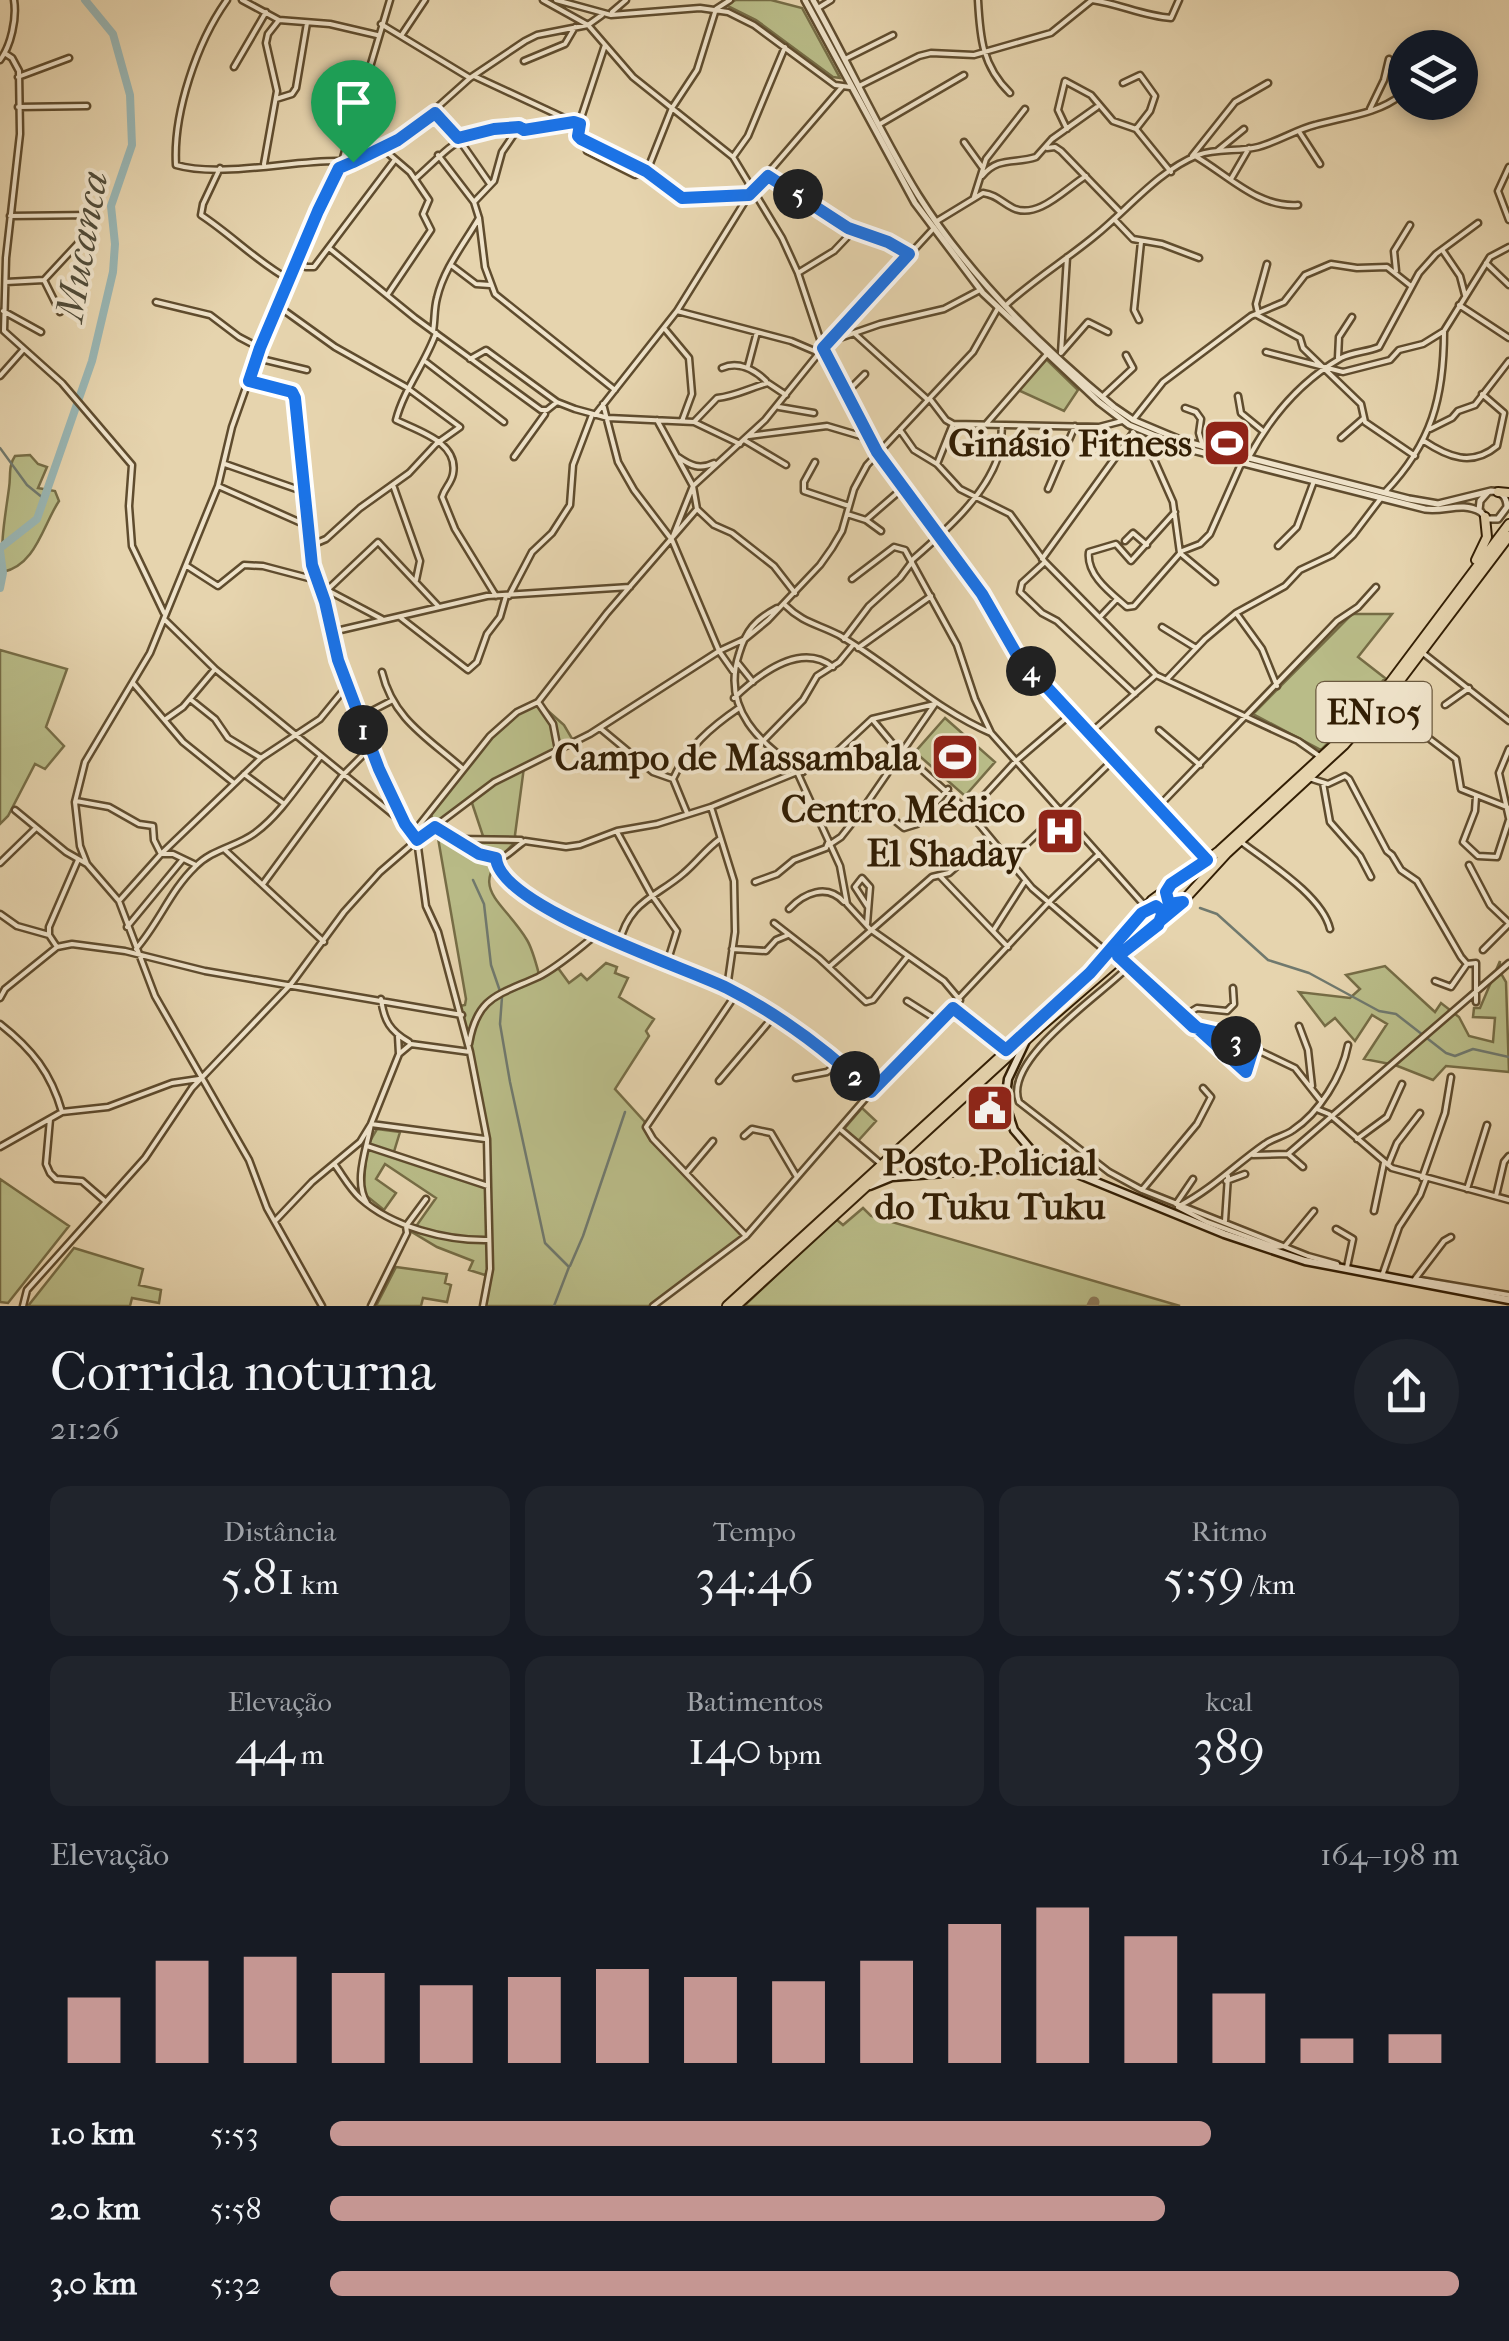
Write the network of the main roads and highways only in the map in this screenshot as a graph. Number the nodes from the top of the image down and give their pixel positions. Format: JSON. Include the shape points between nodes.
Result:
{"nodes":[{"id":1,"x":1493,"y":492,"type":"road end"},
{"id":2,"x":1509,"y":493,"type":"edge"},
{"id":3,"x":1483,"y":515,"type":"road end"},
{"id":4,"x":1509,"y":524,"type":"edge"},
{"id":5,"x":1509,"y":536,"type":"edge"},
{"id":6,"x":1466,"y":582,"type":"junction"},
{"id":7,"x":1171,"y":884,"type":"junction"},
{"id":8,"x":1183,"y":902,"type":"junction"},
{"id":9,"x":1144,"y":910,"type":"junction"},
{"id":10,"x":1158,"y":925,"type":"junction"},
{"id":11,"x":1114,"y":955,"type":"junction"},
{"id":12,"x":1026,"y":1040,"type":"junction"},
{"id":13,"x":1051,"y":1165,"type":"junction"},
{"id":14,"x":848,"y":1204,"type":"junction"},
{"id":15,"x":1509,"y":1297,"type":"edge"},
{"id":16,"x":726,"y":1306,"type":"edge"},
{"id":17,"x":736,"y":1306,"type":"edge"}],
"edges":[{"from":1,"to":2,"type":"main road"},
{"from":3,"to":6,"type":"main road","via":[[1487,538]]},
{"from":4,"to":6,"type":"main road","number":"EN105"},
{"from":5,"to":8,"type":"main road","number":"EN105","via":[[1373,714]]},
{"from":6,"to":7,"type":"main road","number":"EN105","via":[[1322,758]]},
{"from":7,"to":8,"type":"main road","via":[[1168,902]]},
{"from":7,"to":9,"type":"main road","number":"EN105"},
{"from":8,"to":10,"type":"main road","number":"EN105"},
{"from":9,"to":10,"type":"main road","via":[[1160,908]]},
{"from":9,"to":11,"type":"main road","number":"EN105"},
{"from":10,"to":11,"type":"main road","number":"EN105"},
{"from":11,"to":12,"type":"main road","number":"EN105"},
{"from":11,"to":16,"type":"main road","number":"EN105"},
{"from":12,"to":13,"type":"main road","via":[[1008,1078],[1005,1103],[1019,1138]]},
{"from":12,"to":14,"type":"main road","number":"EN105"},
{"from":13,"to":14,"type":"main road","via":[[892,1177]]},
{"from":13,"to":15,"type":"main road","via":[[1304,1261]]},
{"from":14,"to":17,"type":"main road","number":"EN105"}]}
